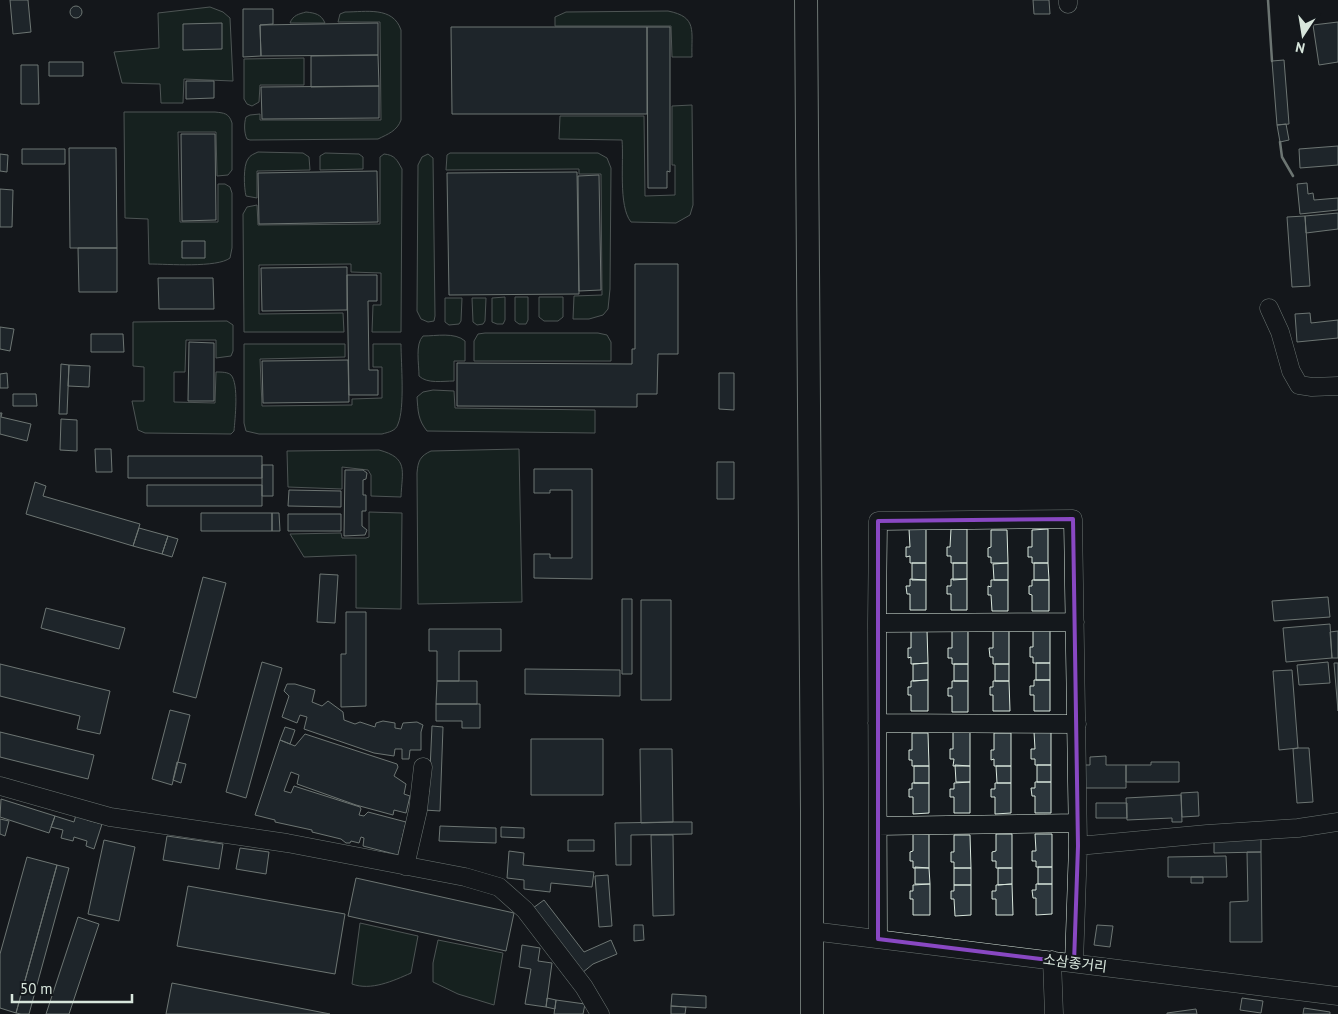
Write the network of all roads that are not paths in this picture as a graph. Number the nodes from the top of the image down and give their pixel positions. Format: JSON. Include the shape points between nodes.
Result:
{"nodes":[{"id":1,"x":806,"y":0,"type":"edge"},
{"id":2,"x":1268,"y":308,"type":"dead end"},
{"id":3,"x":1338,"y":386,"type":"edge"},
{"id":4,"x":1075,"y":622,"type":"junction"},
{"id":5,"x":877,"y":623,"type":"junction"},
{"id":6,"x":877,"y":723,"type":"junction"},
{"id":7,"x":1077,"y":724,"type":"junction"},
{"id":8,"x":423,"y":767,"type":"dead end"},
{"id":9,"x":0,"y":786,"type":"edge"},
{"id":10,"x":1077,"y":822,"type":"junction"},
{"id":11,"x":1338,"y":822,"type":"edge"},
{"id":12,"x":878,"y":826,"type":"junction"},
{"id":13,"x":1078,"y":846,"type":"junction"},
{"id":14,"x":405,"y":866,"type":"junction"},
{"id":15,"x":812,"y":931,"type":"junction"},
{"id":16,"x":878,"y":938,"type":"junction"},
{"id":17,"x":1052,"y":960,"type":"junction"},
{"id":18,"x":1074,"y":962,"type":"junction"},
{"id":19,"x":1338,"y":996,"type":"edge"},
{"id":20,"x":600,"y":1014,"type":"edge"},
{"id":21,"x":812,"y":1014,"type":"edge"},
{"id":22,"x":1054,"y":1014,"type":"edge"}],
"edges":[{"from":1,"to":15,"type":"main road"},
{"from":2,"to":3,"type":"street","via":[[1299,384]]},
{"from":4,"to":5,"type":"street"},
{"from":4,"to":5,"type":"street","via":[[1073,519],[1064,519],[878,521]]},
{"from":4,"to":7,"type":"street"},
{"from":5,"to":6,"type":"street"},
{"from":6,"to":7,"type":"street"},
{"from":6,"to":12,"type":"street"},
{"from":7,"to":10,"type":"street"},
{"from":8,"to":14,"type":"street","via":[[418,810]]},
{"from":9,"to":14,"type":"street","via":[[110,817],[287,843]]},
{"from":10,"to":12,"type":"street"},
{"from":10,"to":13,"type":"street"},
{"from":11,"to":13,"type":"street"},
{"from":12,"to":16,"type":"street"},
{"from":13,"to":18,"type":"street"},
{"from":14,"to":20,"type":"street","via":[[499,887],[525,910],[584,987]]},
{"from":15,"to":16,"type":"street","name":"소삼종거리"},
{"from":15,"to":21,"type":"main road"},
{"from":16,"to":17,"type":"street","name":"소삼종거리"},
{"from":17,"to":18,"type":"street","name":"소삼종거리"},
{"from":17,"to":22,"type":"street"},
{"from":18,"to":19,"type":"street","name":"소삼종거리"}]}
